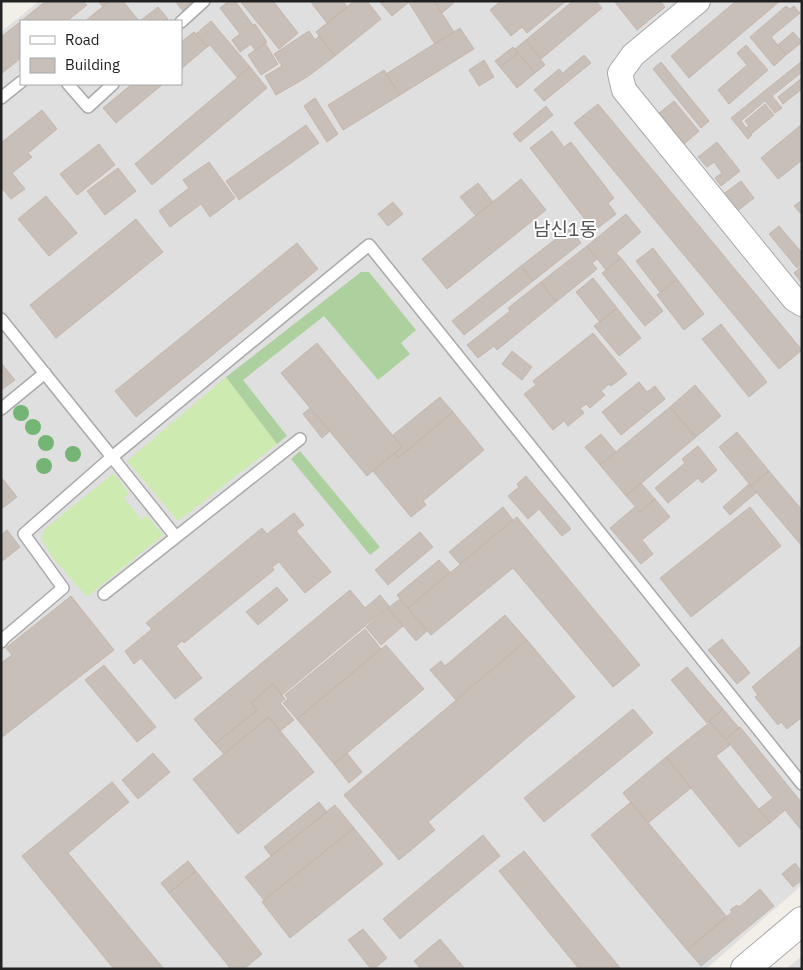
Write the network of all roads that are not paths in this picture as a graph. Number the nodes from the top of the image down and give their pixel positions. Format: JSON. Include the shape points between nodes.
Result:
{"nodes":[{"id":1,"x":204,"y":1,"type":"edge"},
{"id":2,"x":698,"y":1,"type":"edge"},
{"id":3,"x":182,"y":21,"type":"edge"},
{"id":4,"x":20,"y":83,"type":"edge"},
{"id":5,"x":69,"y":85,"type":"edge"},
{"id":6,"x":112,"y":85,"type":"edge"},
{"id":7,"x":1,"y":98,"type":"edge"},
{"id":8,"x":802,"y":304,"type":"edge"},
{"id":9,"x":1,"y":319,"type":"edge"},
{"id":10,"x":45,"y":373,"type":"junction"},
{"id":11,"x":1,"y":410,"type":"edge"},
{"id":12,"x":300,"y":439,"type":"dead end"},
{"id":13,"x":112,"y":457,"type":"junction"},
{"id":14,"x":176,"y":537,"type":"junction"},
{"id":15,"x":104,"y":594,"type":"dead end"},
{"id":16,"x":1,"y":642,"type":"edge"},
{"id":17,"x":802,"y":784,"type":"edge"},
{"id":18,"x":802,"y":921,"type":"edge"},
{"id":19,"x":745,"y":969,"type":"edge"}],
"edges":[{"from":1,"to":3,"type":"lane"},
{"from":2,"to":8,"type":"street","via":[[633,55],[620,73],[624,90],[794,299]]},
{"from":4,"to":7,"type":"lane"},
{"from":5,"to":6,"type":"lane","via":[[88,107]]},
{"from":9,"to":10,"type":"lane"},
{"from":10,"to":11,"type":"lane"},
{"from":10,"to":13,"type":"lane"},
{"from":12,"to":14,"type":"lane"},
{"from":13,"to":14,"type":"lane"},
{"from":13,"to":16,"type":"lane","via":[[24,534],[63,588]]},
{"from":13,"to":17,"type":"lane","via":[[369,245]]},
{"from":14,"to":15,"type":"lane"},
{"from":18,"to":19,"type":"street"}]}
